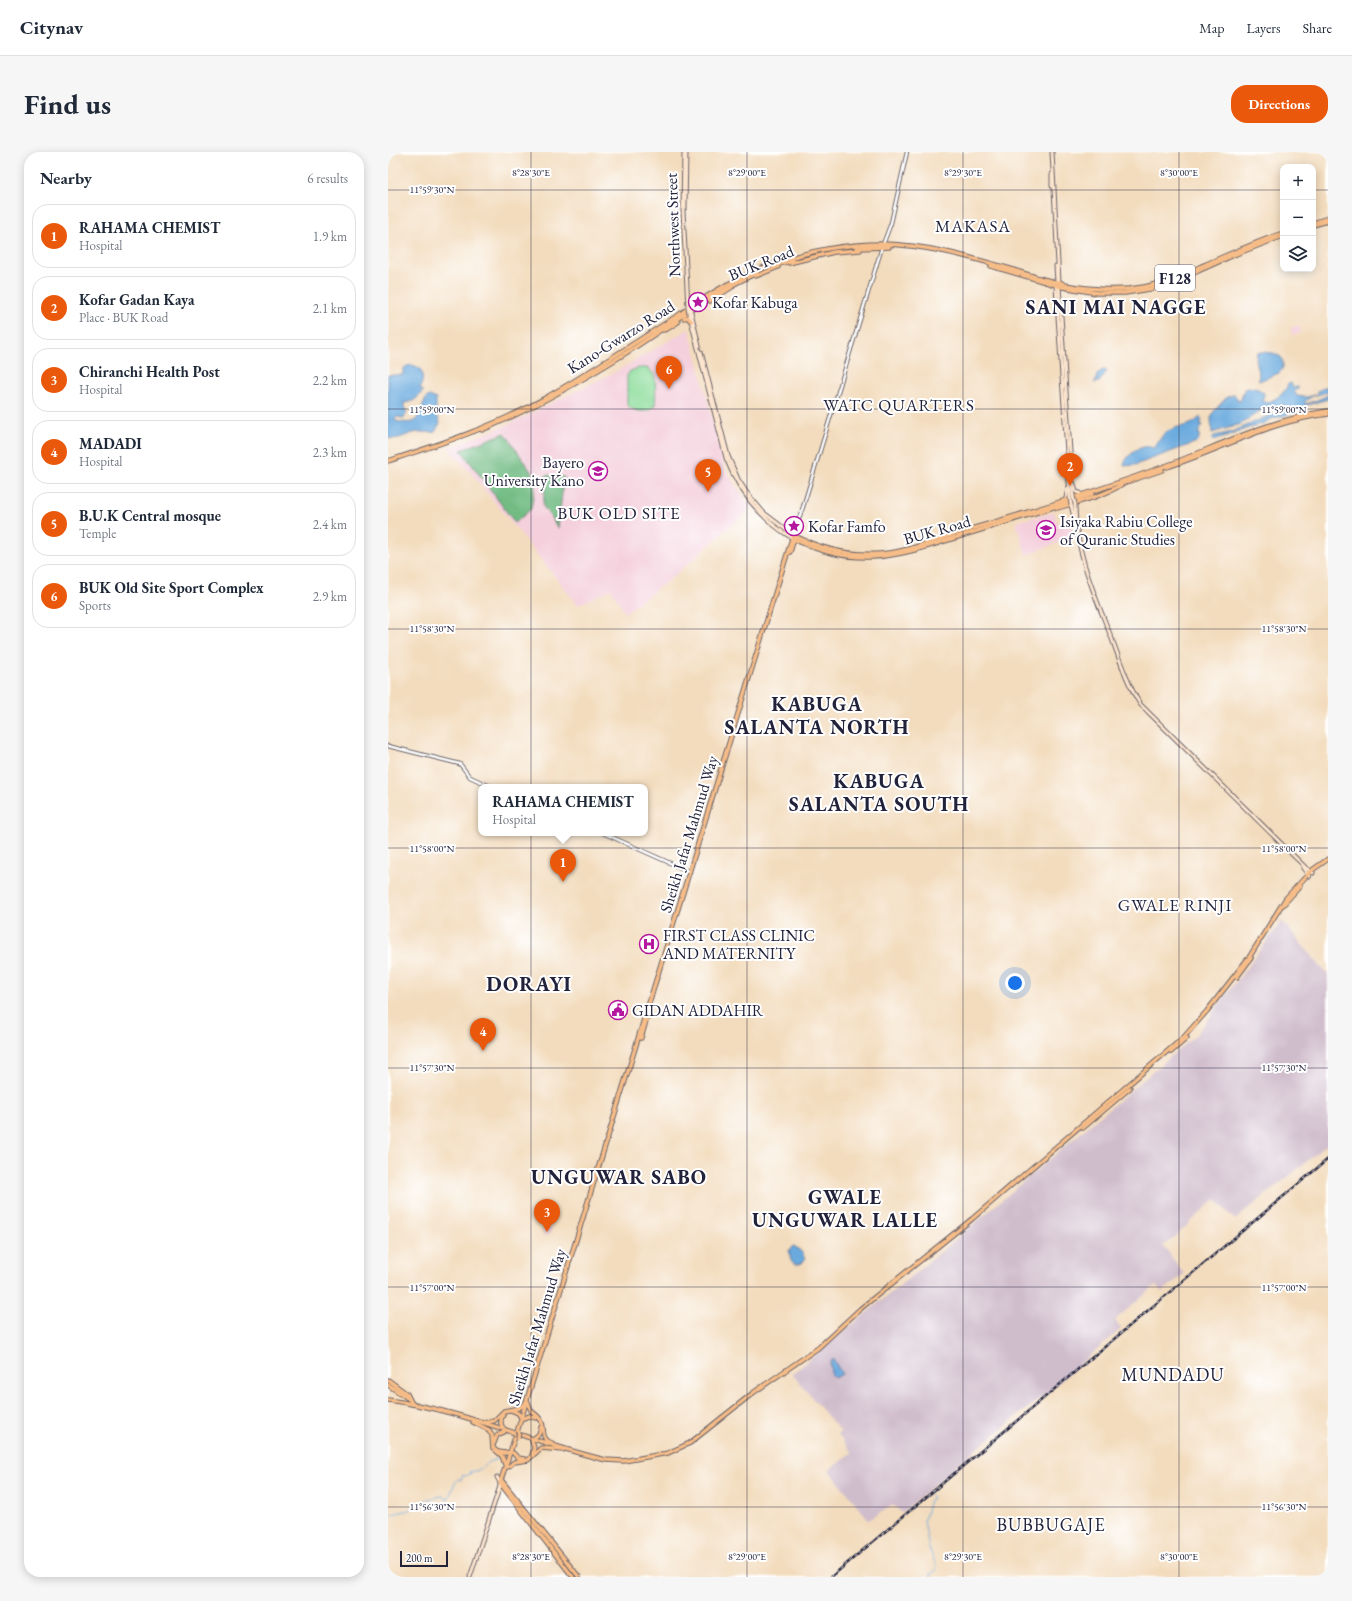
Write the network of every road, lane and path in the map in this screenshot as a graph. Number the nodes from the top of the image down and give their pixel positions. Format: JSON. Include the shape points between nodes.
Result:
{"nodes":[{"id":1,"x":685,"y":152,"type":"edge"},
{"id":2,"x":907,"y":152,"type":"edge"},
{"id":3,"x":1051,"y":152,"type":"edge"},
{"id":4,"x":1328,"y":220,"type":"edge"},
{"id":5,"x":1316,"y":223,"type":"edge"},
{"id":6,"x":1280,"y":235,"type":"edge"},
{"id":7,"x":883,"y":246,"type":"junction"},
{"id":8,"x":1058,"y":284,"type":"junction"},
{"id":9,"x":726,"y":289,"type":"junction"},
{"id":10,"x":718,"y":290,"type":"junction"},
{"id":11,"x":689,"y":306,"type":"junction"},
{"id":12,"x":690,"y":313,"type":"junction"},
{"id":13,"x":684,"y":318,"type":"junction"},
{"id":14,"x":691,"y":321,"type":"junction"},
{"id":15,"x":661,"y":329,"type":"junction"},
{"id":16,"x":710,"y":393,"type":"junction"},
{"id":17,"x":1328,"y":412,"type":"edge"},
{"id":18,"x":388,"y":462,"type":"edge"},
{"id":19,"x":1070,"y":482,"type":"junction"},
{"id":20,"x":1121,"y":483,"type":"junction"},
{"id":21,"x":1080,"y":493,"type":"junction"},
{"id":22,"x":1070,"y":497,"type":"junction"},
{"id":23,"x":1073,"y":505,"type":"junction"},
{"id":24,"x":1017,"y":515,"type":"junction"},
{"id":25,"x":1021,"y":517,"type":"junction"},
{"id":26,"x":793,"y":537,"type":"junction"},
{"id":27,"x":388,"y":746,"type":"edge"},
{"id":28,"x":1188,"y":754,"type":"junction"},
{"id":29,"x":485,"y":784,"type":"edge"},
{"id":30,"x":610,"y":836,"type":"edge"},
{"id":31,"x":1328,"y":860,"type":"edge"},
{"id":32,"x":690,"y":872,"type":"junction"},
{"id":33,"x":1312,"y":872,"type":"junction"},
{"id":34,"x":1308,"y":875,"type":"junction"},
{"id":35,"x":388,"y":1380,"type":"edge"},
{"id":36,"x":388,"y":1385,"type":"edge"},
{"id":37,"x":409,"y":1399,"type":"junction"},
{"id":38,"x":388,"y":1402,"type":"edge"},
{"id":39,"x":527,"y":1402,"type":"junction"},
{"id":40,"x":412,"y":1405,"type":"junction"},
{"id":41,"x":523,"y":1417,"type":"junction"},
{"id":42,"x":473,"y":1421,"type":"junction"},
{"id":43,"x":504,"y":1431,"type":"junction"},
{"id":44,"x":532,"y":1440,"type":"junction"},
{"id":45,"x":564,"y":1449,"type":"junction"},
{"id":46,"x":512,"y":1452,"type":"junction"},
{"id":47,"x":507,"y":1467,"type":"junction"},
{"id":48,"x":501,"y":1482,"type":"junction"},
{"id":49,"x":471,"y":1577,"type":"edge"},
{"id":50,"x":573,"y":1577,"type":"edge"},
{"id":51,"x":579,"y":1577,"type":"edge"}],
"edges":[{"from":1,"to":11,"type":"main road","name":"Northwest Street","via":[[683,211]]},
{"from":2,"to":7,"type":"street","via":[[891,223]]},
{"from":3,"to":8,"type":"main road"},
{"from":4,"to":5,"type":"main road"},
{"from":6,"to":8,"type":"main road","name":"Kano-Gwarzo Road","number":"F128","via":[[1171,283],[1150,289],[1125,293],[1096,293]]},
{"from":7,"to":8,"type":"main road","name":"Kano-Gwarzo Road","number":"F128","via":[[911,246],[955,253]]},
{"from":7,"to":9,"type":"main road","number":"F128","via":[[818,254],[791,261]]},
{"from":7,"to":10,"type":"main road","name":"Kano-Gwarzo Road","number":"F128","via":[[835,248],[786,259]]},
{"from":7,"to":26,"type":"street"},
{"from":8,"to":19,"type":"main road"},
{"from":9,"to":12,"type":"main road","name":"BUK Road"},
{"from":9,"to":15,"type":"main road","number":"F128"},
{"from":10,"to":11,"type":"main road"},
{"from":10,"to":15,"type":"main road","name":"Kano-Gwarzo Road","number":"F128"},
{"from":11,"to":12,"type":"main road","name":"Northwest Street","bridge":true},
{"from":11,"to":15,"type":"main road","via":[[665,322]]},
{"from":12,"to":13,"type":"main road","name":"BUK Road"},
{"from":12,"to":14,"type":"main road","name":"BUK Road"},
{"from":12,"to":16,"type":"main road","name":"BUK Road"},
{"from":13,"to":14,"type":"main road","via":[[687,317]]},
{"from":13,"to":15,"type":"main road","name":"BUK Road","via":[[667,329]]},
{"from":14,"to":16,"type":"main road","name":"BUK Road"},
{"from":15,"to":18,"type":"main road","name":"Kano-Gwarzo Road","number":"F128","via":[[538,402],[471,433]]},
{"from":16,"to":26,"type":"main road","name":"BUK Road","via":[[726,458],[736,481],[760,513],[780,531]]},
{"from":17,"to":20,"type":"main road","name":"BUK Road","via":[[1283,420]]},
{"from":19,"to":21,"type":"main road","via":[[1074,484],[1076,492]]},
{"from":19,"to":22,"type":"main road"},
{"from":20,"to":21,"type":"main road"},
{"from":20,"to":23,"type":"main road","via":[[1115,489]]},
{"from":20,"to":24,"type":"main road","name":"BUK Road"},
{"from":20,"to":25,"type":"main road","name":"BUK Road"},
{"from":21,"to":22,"type":"main road"},
{"from":22,"to":23,"type":"main road","bridge":true},
{"from":22,"to":24,"type":"main road"},
{"from":23,"to":25,"type":"main road"},
{"from":23,"to":28,"type":"main road","via":[[1081,561],[1136,702]]},
{"from":24,"to":26,"type":"main road","name":"BUK Road","via":[[880,554],[837,551]]},
{"from":25,"to":26,"type":"main road","name":"BUK Road","via":[[922,548],[884,557],[834,554]]},
{"from":26,"to":32,"type":"main road","name":"Sheikh Jafar Mahmud Way"},
{"from":26,"to":39,"type":"main road","name":"Sheikh Jafar Mahmud Way"},
{"from":27,"to":29,"type":"street","via":[[460,764],[470,777]]},
{"from":28,"to":33,"type":"main road"},
{"from":28,"to":34,"type":"main road","via":[[1298,862]]},
{"from":30,"to":32,"type":"street"},
{"from":31,"to":33,"type":"main road"},
{"from":32,"to":39,"type":"main road","name":"Sheikh Jafar Mahmud Way"},
{"from":33,"to":34,"type":"main road"},
{"from":34,"to":45,"type":"main road","via":[[1280,906],[1250,956],[1184,1037],[818,1348],[683,1447],[668,1453],[617,1461]]},
{"from":35,"to":37,"type":"main road","via":[[407,1394]]},
{"from":36,"to":37,"type":"main road"},
{"from":37,"to":40,"type":"main road"},
{"from":38,"to":40,"type":"main road"},
{"from":39,"to":41,"type":"main road","name":"Sheikh Jafar Mahmud Way"},
{"from":39,"to":42,"type":"main road","via":[[519,1408],[504,1411],[492,1422]]},
{"from":39,"to":45,"type":"main road","via":[[532,1413],[541,1420],[545,1439]]},
{"from":40,"to":42,"type":"main road"},
{"from":41,"to":43,"type":"main road","via":[[514,1411],[505,1413],[500,1421]]},
{"from":41,"to":44,"type":"main road","via":[[534,1417],[540,1424],[540,1431]]},
{"from":41,"to":46,"type":"main road","name":"Sheikh Jafar Mahmud Way","bridge":true},
{"from":42,"to":43,"type":"main road"},
{"from":42,"to":47,"type":"main road","via":[[489,1430],[494,1448],[502,1456]]},
{"from":43,"to":44,"type":"main road"},
{"from":43,"to":46,"type":"main road","via":[[495,1437],[495,1446],[501,1452]]},
{"from":44,"to":45,"type":"main road"},
{"from":44,"to":46,"type":"main road","via":[[534,1451],[529,1458],[520,1459]]},
{"from":45,"to":47,"type":"main road","via":[[542,1448],[528,1460],[514,1462]]},
{"from":46,"to":47,"type":"main road","name":"Sheikh Jafar Mahmud Way"},
{"from":47,"to":48,"type":"main road","name":"Sheikh Jafar Mahmud Way"},
{"from":48,"to":49,"type":"main road"},
{"from":48,"to":50,"type":"main road"},
{"from":48,"to":51,"type":"main road"}]}
